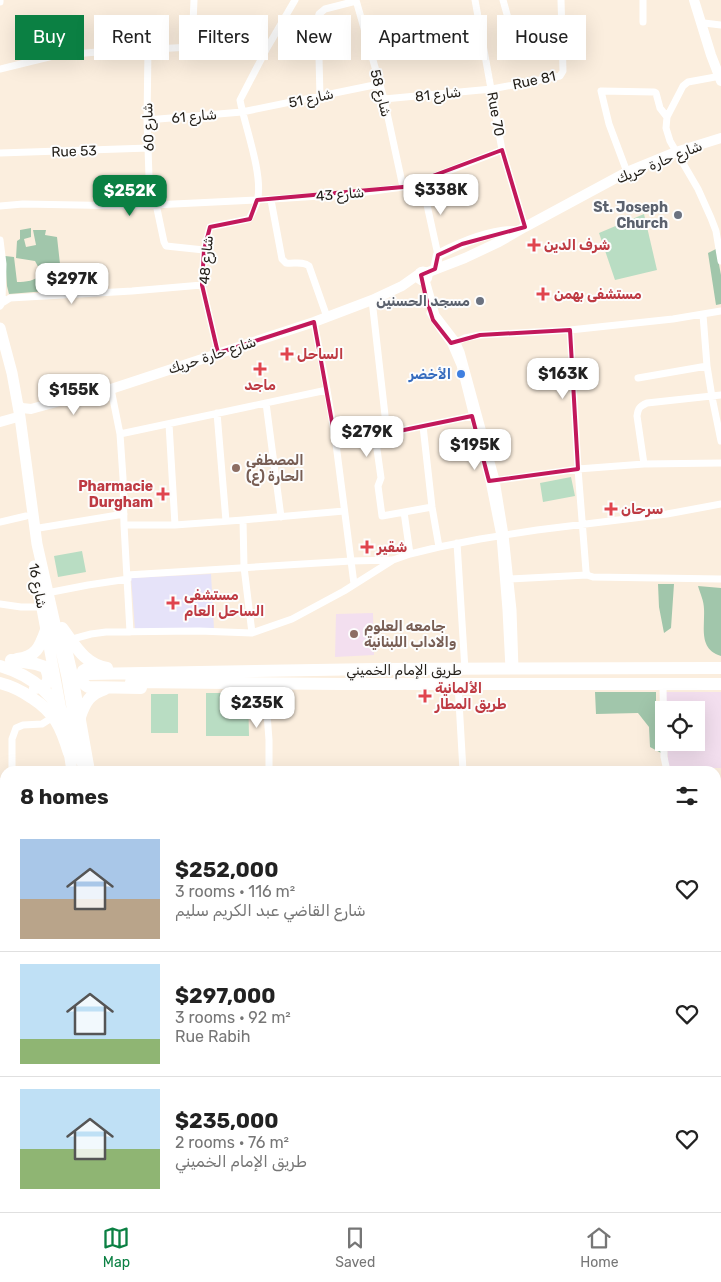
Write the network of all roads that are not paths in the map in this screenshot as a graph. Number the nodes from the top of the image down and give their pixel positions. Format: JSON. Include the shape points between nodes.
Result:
{"nodes":[{"id":1,"x":194,"y":0,"type":"edge"},
{"id":2,"x":295,"y":0,"type":"edge"},
{"id":3,"x":356,"y":0,"type":"edge"},
{"id":4,"x":474,"y":0,"type":"edge"},
{"id":5,"x":503,"y":0,"type":"edge"},
{"id":6,"x":561,"y":0,"type":"edge"},
{"id":7,"x":644,"y":0,"type":"edge"},
{"id":8,"x":695,"y":0,"type":"edge"},
{"id":9,"x":193,"y":15,"type":"edge"},
{"id":10,"x":507,"y":15,"type":"edge"},
{"id":11,"x":643,"y":22,"type":"dead end"},
{"id":12,"x":704,"y":23,"type":"junction"},
{"id":13,"x":721,"y":25,"type":"edge"},
{"id":14,"x":268,"y":46,"type":"edge"},
{"id":15,"x":94,"y":52,"type":"edge"},
{"id":16,"x":148,"y":60,"type":"edge"},
{"id":17,"x":261,"y":60,"type":"edge"},
{"id":18,"x":0,"y":69,"type":"edge"},
{"id":19,"x":721,"y":77,"type":"edge"},
{"id":20,"x":379,"y":84,"type":"junction"},
{"id":21,"x":492,"y":89,"type":"junction"},
{"id":22,"x":320,"y":97,"type":"junction"},
{"id":23,"x":384,"y":99,"type":"junction"},
{"id":24,"x":242,"y":112,"type":"junction"},
{"id":25,"x":667,"y":117,"type":"junction"},
{"id":26,"x":147,"y":120,"type":"junction"},
{"id":27,"x":721,"y":138,"type":"edge"},
{"id":28,"x":148,"y":148,"type":"junction"},
{"id":29,"x":502,"y":150,"type":"junction"},
{"id":30,"x":676,"y":152,"type":"junction"},
{"id":31,"x":0,"y":153,"type":"edge"},
{"id":32,"x":627,"y":172,"type":"junction"},
{"id":33,"x":422,"y":182,"type":"junction"},
{"id":34,"x":403,"y":187,"type":"junction"},
{"id":35,"x":258,"y":200,"type":"junction"},
{"id":36,"x":271,"y":200,"type":"junction"},
{"id":37,"x":153,"y":205,"type":"junction"},
{"id":38,"x":0,"y":206,"type":"edge"},
{"id":39,"x":522,"y":229,"type":"junction"},
{"id":40,"x":0,"y":240,"type":"edge"},
{"id":41,"x":204,"y":250,"type":"junction"},
{"id":42,"x":438,"y":255,"type":"junction"},
{"id":43,"x":721,"y":259,"type":"edge"},
{"id":44,"x":425,"y":276,"type":"junction"},
{"id":45,"x":202,"y":285,"type":"junction"},
{"id":46,"x":1,"y":294,"type":"edge"},
{"id":47,"x":10,"y":298,"type":"junction"},
{"id":48,"x":372,"y":300,"type":"junction"},
{"id":49,"x":1,"y":304,"type":"edge"},
{"id":50,"x":721,"y":311,"type":"edge"},
{"id":51,"x":703,"y":315,"type":"junction"},
{"id":52,"x":327,"y":317,"type":"junction"},
{"id":53,"x":314,"y":322,"type":"junction"},
{"id":54,"x":0,"y":328,"type":"edge"},
{"id":55,"x":570,"y":330,"type":"junction"},
{"id":56,"x":453,"y":343,"type":"junction"},
{"id":57,"x":0,"y":352,"type":"edge"},
{"id":58,"x":218,"y":353,"type":"junction"},
{"id":59,"x":707,"y":366,"type":"junction"},
{"id":60,"x":638,"y":378,"type":"dead end"},
{"id":61,"x":111,"y":389,"type":"junction"},
{"id":62,"x":327,"y":390,"type":"junction"},
{"id":63,"x":721,"y":395,"type":"edge"},
{"id":64,"x":712,"y":396,"type":"junction"},
{"id":65,"x":266,"y":403,"type":"junction"},
{"id":66,"x":61,"y":404,"type":"junction"},
{"id":67,"x":217,"y":413,"type":"junction"},
{"id":68,"x":19,"y":416,"type":"junction"},
{"id":69,"x":472,"y":416,"type":"junction"},
{"id":70,"x":0,"y":422,"type":"edge"},
{"id":71,"x":169,"y":424,"type":"junction"},
{"id":72,"x":423,"y":426,"type":"junction"},
{"id":73,"x":387,"y":433,"type":"junction"},
{"id":74,"x":120,"y":434,"type":"junction"},
{"id":75,"x":375,"y":435,"type":"junction"},
{"id":76,"x":721,"y":441,"type":"edge"},
{"id":77,"x":336,"y":444,"type":"junction"},
{"id":78,"x":26,"y":459,"type":"junction"},
{"id":79,"x":721,"y":463,"type":"edge"},
{"id":80,"x":644,"y":464,"type":"junction"},
{"id":81,"x":578,"y":469,"type":"junction"},
{"id":82,"x":492,"y":481,"type":"junction"},
{"id":83,"x":721,"y":504,"type":"edge"},
{"id":84,"x":432,"y":507,"type":"junction"},
{"id":85,"x":344,"y":510,"type":"junction"},
{"id":86,"x":404,"y":512,"type":"junction"},
{"id":87,"x":124,"y":514,"type":"junction"},
{"id":88,"x":26,"y":516,"type":"junction"},
{"id":89,"x":281,"y":517,"type":"junction"},
{"id":90,"x":243,"y":520,"type":"junction"},
{"id":91,"x":226,"y":521,"type":"junction"},
{"id":92,"x":0,"y":522,"type":"edge"},
{"id":93,"x":124,"y":524,"type":"junction"},
{"id":94,"x":582,"y":524,"type":"junction"},
{"id":95,"x":175,"y":525,"type":"junction"},
{"id":96,"x":39,"y":528,"type":"junction"},
{"id":97,"x":503,"y":536,"type":"junction"},
{"id":98,"x":457,"y":543,"type":"junction"},
{"id":99,"x":439,"y":547,"type":"junction"},
{"id":100,"x":410,"y":554,"type":"junction"},
{"id":101,"x":393,"y":560,"type":"junction"},
{"id":102,"x":351,"y":561,"type":"junction"},
{"id":103,"x":244,"y":567,"type":"junction"},
{"id":104,"x":587,"y":575,"type":"junction"},
{"id":105,"x":127,"y":577,"type":"junction"},
{"id":106,"x":510,"y":579,"type":"junction"},
{"id":107,"x":721,"y":579,"type":"edge"},
{"id":108,"x":354,"y":584,"type":"junction"},
{"id":109,"x":51,"y":588,"type":"junction"},
{"id":110,"x":38,"y":590,"type":"junction"},
{"id":111,"x":0,"y":604,"type":"edge"},
{"id":112,"x":42,"y":608,"type":"junction"},
{"id":113,"x":62,"y":628,"type":"joint"},
{"id":114,"x":46,"y":630,"type":"junction"},
{"id":115,"x":130,"y":632,"type":"junction"},
{"id":116,"x":252,"y":633,"type":"junction"},
{"id":117,"x":68,"y":641,"type":"junction"},
{"id":118,"x":3,"y":663,"type":"edge"},
{"id":119,"x":107,"y":668,"type":"junction"},
{"id":120,"x":721,"y":668,"type":"edge"},
{"id":121,"x":512,"y":669,"type":"junction"},
{"id":122,"x":634,"y":669,"type":"junction"},
{"id":123,"x":376,"y":670,"type":"junction"},
{"id":124,"x":465,"y":670,"type":"junction"},
{"id":125,"x":255,"y":671,"type":"junction"},
{"id":126,"x":0,"y":676,"type":"edge"},
{"id":127,"x":0,"y":683,"type":"edge"},
{"id":128,"x":281,"y":683,"type":"junction"},
{"id":129,"x":375,"y":684,"type":"junction"},
{"id":130,"x":458,"y":684,"type":"junction"},
{"id":131,"x":721,"y":684,"type":"edge"},
{"id":132,"x":634,"y":685,"type":"junction"},
{"id":133,"x":663,"y":685,"type":"junction"},
{"id":134,"x":265,"y":687,"type":"junction"},
{"id":135,"x":110,"y":688,"type":"junction"},
{"id":136,"x":53,"y":716,"type":"junction"},
{"id":137,"x":80,"y":717,"type":"junction"},
{"id":138,"x":69,"y":753,"type":"junction"},
{"id":139,"x":12,"y":766,"type":"edge"},
{"id":140,"x":80,"y":766,"type":"edge"},
{"id":141,"x":81,"y":766,"type":"edge"},
{"id":142,"x":82,"y":766,"type":"edge"},
{"id":143,"x":82,"y":766,"type":"edge"},
{"id":144,"x":269,"y":766,"type":"edge"},
{"id":145,"x":463,"y":766,"type":"edge"},
{"id":146,"x":666,"y":766,"type":"edge"}],
"edges":[{"from":1,"to":9,"type":"street"},
{"from":2,"to":14,"type":"street"},
{"from":3,"to":20,"type":"street","name":"شارع 58"},
{"from":3,"to":22,"type":"street","via":[[325,9],[319,14]]},
{"from":4,"to":21,"type":"street","name":"Rue 70"},
{"from":5,"to":10,"type":"street"},
{"from":6,"to":21,"type":"street","name":"Rue 81","via":[[563,71],[560,76]]},
{"from":7,"to":11,"type":"street"},
{"from":8,"to":12,"type":"street"},
{"from":8,"to":19,"type":"street"},
{"from":12,"to":13,"type":"street"},
{"from":12,"to":19,"type":"street"},
{"from":15,"to":18,"type":"street","via":[[53,56]]},
{"from":16,"to":26,"type":"street","name":"شارع 60"},
{"from":17,"to":24,"type":"street","via":[[240,100]]},
{"from":19,"to":25,"type":"street","via":[[688,82]]},
{"from":20,"to":22,"type":"street","name":"شارع 51"},
{"from":20,"to":23,"type":"street","name":"شارع 58"},
{"from":21,"to":23,"type":"street","name":"شارع 81"},
{"from":21,"to":29,"type":"street","name":"Rue 70"},
{"from":22,"to":24,"type":"street","name":"شارع 51"},
{"from":23,"to":34,"type":"street","name":"شارع 58"},
{"from":24,"to":26,"type":"street","name":"شارع 61"},
{"from":24,"to":35,"type":"street","via":[[257,174]]},
{"from":25,"to":30,"type":"street","via":[[666,128]]},
{"from":25,"to":32,"type":"street","via":[[654,92],[600,91]]},
{"from":26,"to":28,"type":"street","name":"شارع 60"},
{"from":27,"to":30,"type":"street","name":"شارع حارة حريك"},
{"from":28,"to":31,"type":"street","name":"Rue 53"},
{"from":28,"to":37,"type":"street","name":"شارع 60"},
{"from":29,"to":33,"type":"street","name":"شارع 43"},
{"from":29,"to":39,"type":"street","name":"Rue 70"},
{"from":30,"to":32,"type":"street","name":"شارع حارة حريك"},
{"from":30,"to":43,"type":"street","via":[[698,189],[716,231]]},
{"from":32,"to":39,"type":"street","name":"شارع حارة حريك"},
{"from":33,"to":34,"type":"street","name":"شارع 43"},
{"from":33,"to":42,"type":"street"},
{"from":34,"to":36,"type":"street","name":"شارع 43"},
{"from":35,"to":36,"type":"street","name":"شارع 43"},
{"from":35,"to":37,"type":"street","name":"شارع 43"},
{"from":35,"to":41,"type":"street","name":"شارع 48","via":[[249,219],[210,227]]},
{"from":36,"to":52,"type":"street","via":[[281,256],[286,263],[309,266]]},
{"from":37,"to":38,"type":"street","name":"شارع 43"},
{"from":37,"to":41,"type":"street","name":"شارع 60","via":[[166,246]]},
{"from":39,"to":42,"type":"street","name":"شارع حارة حريك","via":[[496,233]]},
{"from":39,"to":44,"type":"street","name":"شارع حارة حريك"},
{"from":40,"to":46,"type":"street","via":[[4,264]]},
{"from":41,"to":45,"type":"street","name":"شارع 48"},
{"from":42,"to":44,"type":"street"},
{"from":44,"to":48,"type":"street","name":"شارع حارة حريك"},
{"from":44,"to":56,"type":"street","via":[[436,314]]},
{"from":45,"to":47,"type":"street"},
{"from":45,"to":58,"type":"street","name":"شارع 48"},
{"from":46,"to":47,"type":"street"},
{"from":46,"to":49,"type":"street"},
{"from":47,"to":49,"type":"street"},
{"from":48,"to":52,"type":"street","name":"شارع حارة حريك"},
{"from":48,"to":73,"type":"street"},
{"from":50,"to":51,"type":"street"},
{"from":51,"to":55,"type":"street"},
{"from":51,"to":59,"type":"street"},
{"from":52,"to":53,"type":"street","name":"شارع حارة حريك"},
{"from":53,"to":58,"type":"street","name":"شارع حارة حريك"},
{"from":53,"to":62,"type":"street"},
{"from":54,"to":68,"type":"main road","name":"شارع 16"},
{"from":55,"to":56,"type":"street","via":[[480,335]]},
{"from":55,"to":81,"type":"street"},
{"from":56,"to":69,"type":"street"},
{"from":56,"to":82,"type":"street","via":[[459,346],[465,363]]},
{"from":57,"to":68,"type":"main road"},
{"from":58,"to":61,"type":"street","name":"شارع حارة حريك"},
{"from":59,"to":60,"type":"street"},
{"from":59,"to":64,"type":"street"},
{"from":61,"to":66,"type":"street","name":"شارع حارة حريك","via":[[91,399]]},
{"from":61,"to":74,"type":"street"},
{"from":62,"to":65,"type":"street"},
{"from":62,"to":77,"type":"street"},
{"from":63,"to":64,"type":"street"},
{"from":64,"to":76,"type":"street"},
{"from":64,"to":80,"type":"street","via":[[641,405],[637,416]]},
{"from":65,"to":67,"type":"street"},
{"from":65,"to":89,"type":"street"},
{"from":66,"to":68,"type":"street","via":[[25,421]]},
{"from":66,"to":68,"type":"street","via":[[22,408]]},
{"from":67,"to":71,"type":"street"},
{"from":67,"to":91,"type":"street"},
{"from":68,"to":70,"type":"street"},
{"from":68,"to":78,"type":"main road","name":"شارع 16"},
{"from":68,"to":88,"type":"main road","name":"شارع 16"},
{"from":69,"to":72,"type":"street"},
{"from":69,"to":82,"type":"street"},
{"from":71,"to":74,"type":"street"},
{"from":71,"to":95,"type":"street"},
{"from":72,"to":73,"type":"street"},
{"from":72,"to":84,"type":"street"},
{"from":73,"to":75,"type":"street"},
{"from":74,"to":87,"type":"street"},
{"from":75,"to":77,"type":"street"},
{"from":75,"to":86,"type":"street","via":[[382,516]]},
{"from":77,"to":85,"type":"street"},
{"from":78,"to":96,"type":"street","name":"شارع 16"},
{"from":78,"to":142,"type":"main road","name":"شارع 16","via":[[40,561],[67,677]]},
{"from":79,"to":80,"type":"street"},
{"from":80,"to":81,"type":"street"},
{"from":81,"to":82,"type":"street"},
{"from":81,"to":94,"type":"street"},
{"from":82,"to":97,"type":"street"},
{"from":83,"to":94,"type":"street"},
{"from":84,"to":86,"type":"street"},
{"from":84,"to":99,"type":"street"},
{"from":85,"to":89,"type":"street"},
{"from":85,"to":102,"type":"street"},
{"from":86,"to":100,"type":"street"},
{"from":87,"to":93,"type":"street"},
{"from":87,"to":96,"type":"street"},
{"from":88,"to":92,"type":"street"},
{"from":88,"to":110,"type":"main road","name":"شارع 16"},
{"from":89,"to":90,"type":"street"},
{"from":90,"to":91,"type":"street"},
{"from":90,"to":103,"type":"street"},
{"from":91,"to":95,"type":"street"},
{"from":93,"to":95,"type":"street"},
{"from":93,"to":105,"type":"street"},
{"from":94,"to":97,"type":"street"},
{"from":94,"to":104,"type":"street"},
{"from":96,"to":109,"type":"street","name":"شارع 16"},
{"from":97,"to":98,"type":"street"},
{"from":97,"to":106,"type":"street"},
{"from":97,"to":121,"type":"street"},
{"from":98,"to":99,"type":"street"},
{"from":98,"to":124,"type":"street"},
{"from":99,"to":100,"type":"street"},
{"from":100,"to":101,"type":"street"},
{"from":101,"to":102,"type":"street"},
{"from":101,"to":108,"type":"street"},
{"from":102,"to":103,"type":"street"},
{"from":102,"to":108,"type":"street"},
{"from":103,"to":105,"type":"street"},
{"from":103,"to":116,"type":"street"},
{"from":104,"to":106,"type":"street"},
{"from":104,"to":107,"type":"street"},
{"from":105,"to":109,"type":"street"},
{"from":105,"to":115,"type":"street"},
{"from":106,"to":121,"type":"street"},
{"from":108,"to":116,"type":"street","via":[[292,619]]},
{"from":109,"to":110,"type":"main road","via":[[47,595],[41,595]]},
{"from":109,"to":113,"type":"street","name":"شارع 16"},
{"from":110,"to":112,"type":"main road","name":"شارع 16"},
{"from":111,"to":112,"type":"street"},
{"from":112,"to":114,"type":"main road","name":"شارع 16"},
{"from":113,"to":117,"type":"highway"},
{"from":114,"to":118,"type":"highway","via":[[35,653]]},
{"from":114,"to":138,"type":"main road","name":"شارع 16"},
{"from":115,"to":116,"type":"street"},
{"from":115,"to":117,"type":"street","via":[[91,634]]},
{"from":117,"to":119,"type":"highway","via":[[88,660]]},
{"from":117,"to":137,"type":"street"},
{"from":118,"to":126,"type":"highway","via":[[42,676]]},
{"from":118,"to":127,"type":"highway","via":[[45,667],[47,683],[34,688]]},
{"from":118,"to":141,"type":"highway","via":[[42,687],[51,697],[68,722]]},
{"from":119,"to":125,"type":"highway","via":[[229,666]]},
{"from":119,"to":135,"type":"highway","via":[[86,669],[82,679],[88,687]]},
{"from":120,"to":122,"type":"highway","name":"طريق الإمام الخميني"},
{"from":121,"to":122,"type":"highway","name":"طريق الإمام الخميني"},
{"from":121,"to":124,"type":"highway","name":"طريق الإمام الخميني"},
{"from":122,"to":132,"type":"highway"},
{"from":123,"to":124,"type":"highway","name":"طريق الإمام الخميني"},
{"from":123,"to":125,"type":"highway","name":"طريق الإمام الخميني"},
{"from":123,"to":129,"type":"highway"},
{"from":125,"to":128,"type":"highway","name":"طريق الإمام الخميني","via":[[87,678]]},
{"from":127,"to":136,"type":"highway","via":[[22,690]]},
{"from":128,"to":129,"type":"highway","name":"طريق الإمام الخميني"},
{"from":128,"to":134,"type":"highway"},
{"from":129,"to":130,"type":"highway","name":"طريق الإمام الخميني"},
{"from":130,"to":132,"type":"highway","name":"طريق الإمام الخميني"},
{"from":130,"to":145,"type":"street"},
{"from":131,"to":133,"type":"highway","name":"طريق الإمام الخميني"},
{"from":132,"to":133,"type":"highway","name":"طريق الإمام الخميني"},
{"from":133,"to":146,"type":"street"},
{"from":134,"to":135,"type":"highway"},
{"from":134,"to":144,"type":"street"},
{"from":135,"to":137,"type":"highway","via":[[90,696]]},
{"from":136,"to":138,"type":"highway"},
{"from":136,"to":139,"type":"street","via":[[42,724],[16,728],[12,739]]},
{"from":137,"to":143,"type":"street"},
{"from":138,"to":140,"type":"main road","name":"شارع 16"}]}
